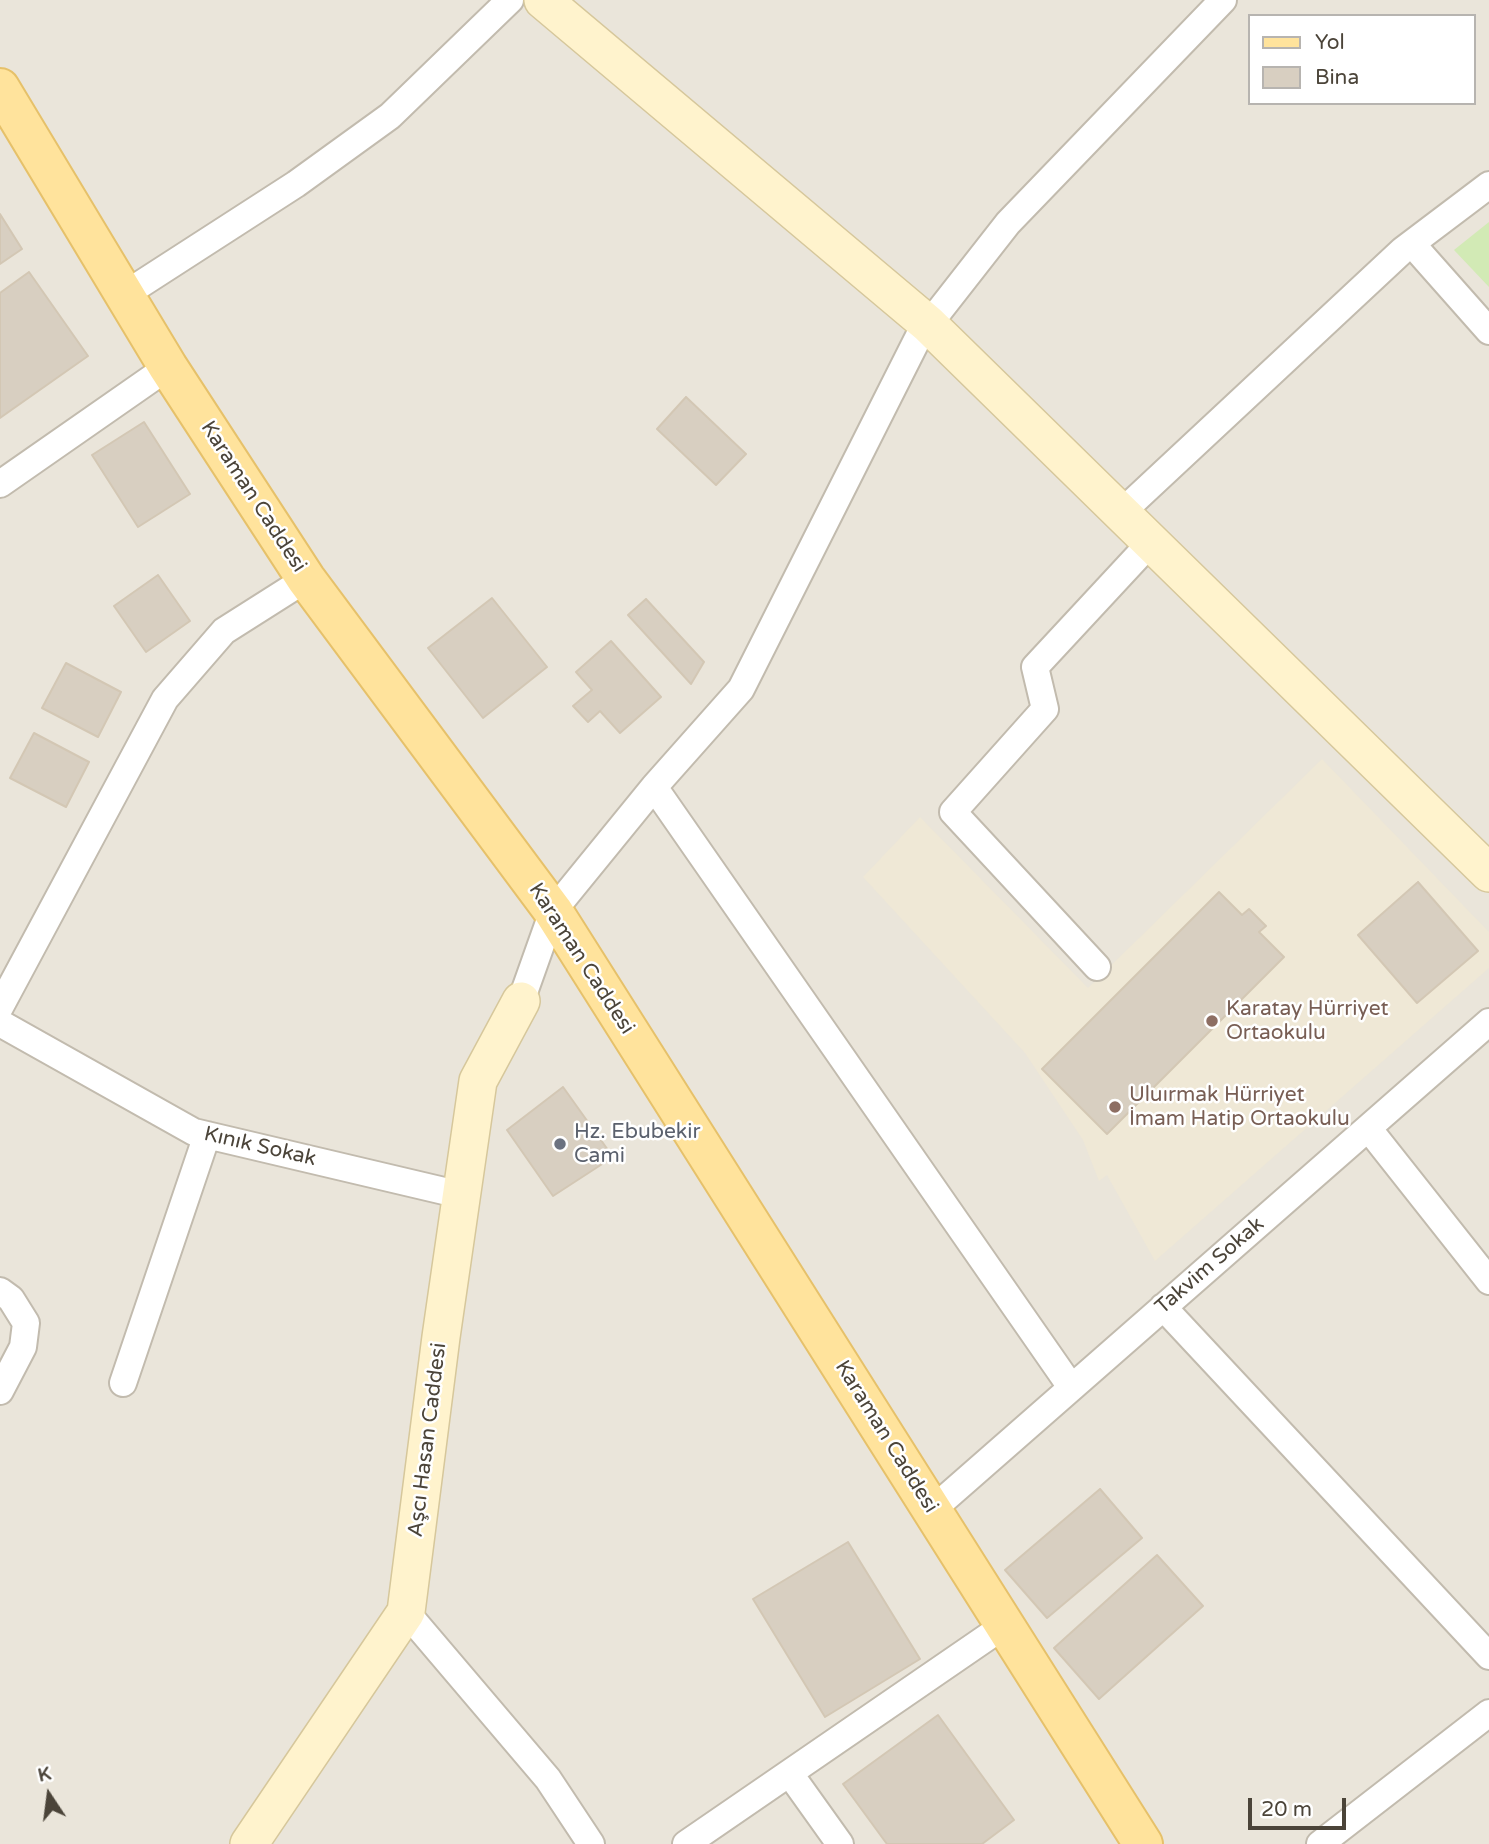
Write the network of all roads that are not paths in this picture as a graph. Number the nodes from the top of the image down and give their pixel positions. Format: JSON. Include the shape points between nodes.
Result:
{"nodes":[{"id":1,"x":510,"y":0,"type":"edge"},
{"id":2,"x":543,"y":0,"type":"edge"},
{"id":3,"x":1223,"y":0,"type":"edge"},
{"id":4,"x":0,"y":88,"type":"edge"},
{"id":5,"x":1489,"y":185,"type":"edge"},
{"id":6,"x":1412,"y":244,"type":"junction"},
{"id":7,"x":124,"y":295,"type":"junction"},
{"id":8,"x":928,"y":324,"type":"junction"},
{"id":9,"x":1489,"y":331,"type":"edge"},
{"id":10,"x":168,"y":367,"type":"junction"},
{"id":11,"x":0,"y":484,"type":"edge"},
{"id":12,"x":1122,"y":512,"type":"junction"},
{"id":13,"x":1152,"y":541,"type":"junction"},
{"id":14,"x":306,"y":579,"type":"junction"},
{"id":15,"x":654,"y":787,"type":"junction"},
{"id":16,"x":1489,"y":873,"type":"edge"},
{"id":17,"x":553,"y":911,"type":"junction"},
{"id":18,"x":1097,"y":967,"type":"dead end"},
{"id":19,"x":521,"y":1001,"type":"joint"},
{"id":20,"x":0,"y":1007,"type":"edge"},
{"id":21,"x":1489,"y":1022,"type":"edge"},
{"id":22,"x":0,"y":1023,"type":"edge"},
{"id":23,"x":1368,"y":1128,"type":"junction"},
{"id":24,"x":207,"y":1135,"type":"junction"},
{"id":25,"x":461,"y":1195,"type":"junction"},
{"id":26,"x":1489,"y":1281,"type":"edge"},
{"id":27,"x":0,"y":1291,"type":"edge"},
{"id":28,"x":1163,"y":1307,"type":"junction"},
{"id":29,"x":123,"y":1383,"type":"dead end"},
{"id":30,"x":1071,"y":1387,"type":"junction"},
{"id":31,"x":0,"y":1391,"type":"edge"},
{"id":32,"x":932,"y":1510,"type":"junction"},
{"id":33,"x":406,"y":1612,"type":"junction"},
{"id":34,"x":1005,"y":1625,"type":"junction"},
{"id":35,"x":1489,"y":1656,"type":"edge"},
{"id":36,"x":1489,"y":1713,"type":"edge"},
{"id":37,"x":790,"y":1774,"type":"junction"},
{"id":38,"x":249,"y":1844,"type":"edge"},
{"id":39,"x":591,"y":1844,"type":"edge"},
{"id":40,"x":686,"y":1844,"type":"edge"},
{"id":41,"x":839,"y":1844,"type":"edge"},
{"id":42,"x":1143,"y":1844,"type":"edge"},
{"id":43,"x":1320,"y":1844,"type":"edge"}],
"edges":[{"from":1,"to":7,"type":"street","via":[[390,116],[296,184]]},
{"from":2,"to":8,"type":"street"},
{"from":3,"to":8,"type":"street","via":[[1008,223]]},
{"from":4,"to":7,"type":"main road","name":"Karaman Caddesi"},
{"from":5,"to":6,"type":"street"},
{"from":6,"to":9,"type":"street"},
{"from":6,"to":12,"type":"street"},
{"from":7,"to":10,"type":"main road","name":"Karaman Caddesi"},
{"from":8,"to":12,"type":"street"},
{"from":8,"to":15,"type":"street","via":[[741,688]]},
{"from":10,"to":11,"type":"street"},
{"from":10,"to":14,"type":"main road","name":"Karaman Caddesi"},
{"from":12,"to":13,"type":"street"},
{"from":13,"to":16,"type":"street"},
{"from":13,"to":18,"type":"street","via":[[1035,667],[1045,709],[953,813]]},
{"from":14,"to":17,"type":"main road","name":"Karaman Caddesi"},
{"from":14,"to":20,"type":"street","via":[[224,631],[165,699]]},
{"from":15,"to":17,"type":"street"},
{"from":15,"to":30,"type":"street"},
{"from":17,"to":19,"type":"street"},
{"from":17,"to":32,"type":"main road","name":"Karaman Caddesi"},
{"from":19,"to":25,"type":"street","name":"Aşcı Hasan Caddesi","via":[[478,1081]]},
{"from":21,"to":23,"type":"street","name":"Takvim Sokak"},
{"from":22,"to":24,"type":"street","name":"Kınık Sokak","via":[[194,1132]]},
{"from":23,"to":26,"type":"street"},
{"from":23,"to":28,"type":"street","name":"Takvim Sokak"},
{"from":24,"to":25,"type":"street","name":"Kınık Sokak"},
{"from":24,"to":29,"type":"street"},
{"from":25,"to":33,"type":"street","name":"Aşcı Hasan Caddesi"},
{"from":27,"to":31,"type":"street","via":[[26,1323],[23,1347]]},
{"from":28,"to":30,"type":"street","name":"Takvim Sokak"},
{"from":28,"to":35,"type":"street"},
{"from":30,"to":32,"type":"street","name":"Takvim Sokak"},
{"from":32,"to":34,"type":"main road","name":"Karaman Caddesi"},
{"from":33,"to":38,"type":"street","name":"Aşcı Hasan Caddesi"},
{"from":33,"to":39,"type":"street","via":[[548,1779]]},
{"from":34,"to":37,"type":"street"},
{"from":34,"to":42,"type":"main road","name":"Karaman Caddesi"},
{"from":36,"to":43,"type":"street"},
{"from":37,"to":40,"type":"street"},
{"from":37,"to":41,"type":"street"}]}
